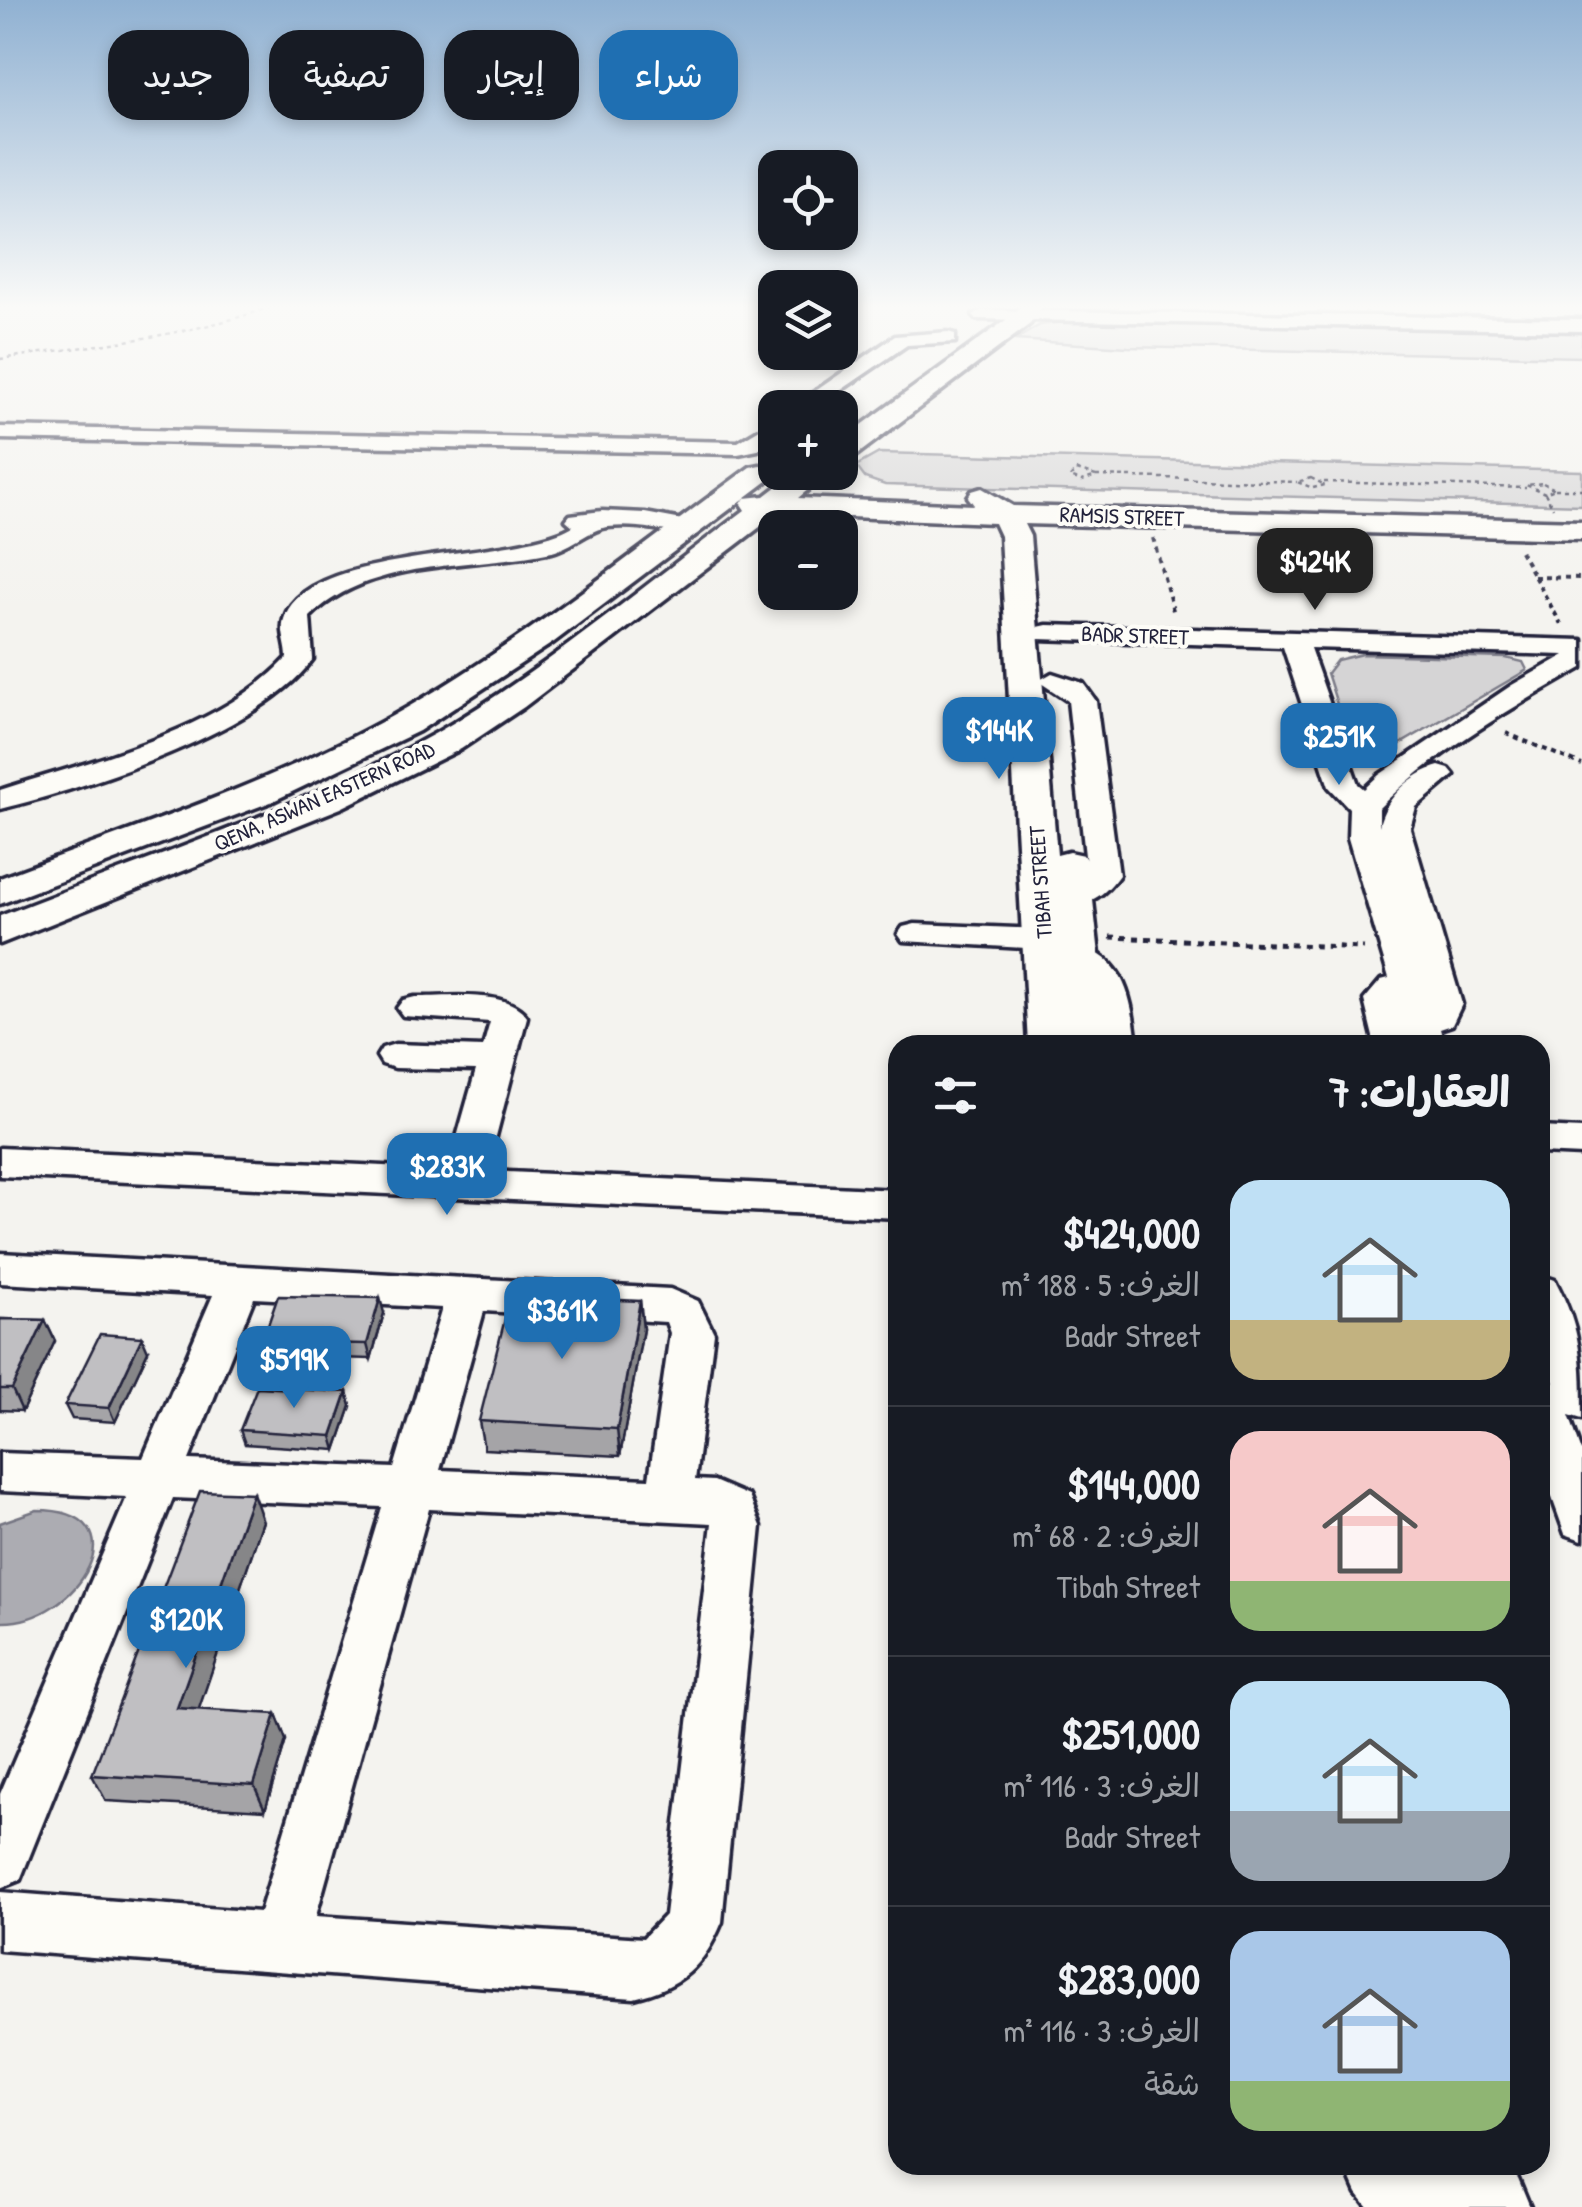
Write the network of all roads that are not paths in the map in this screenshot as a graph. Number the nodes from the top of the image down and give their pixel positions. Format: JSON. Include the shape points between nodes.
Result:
{"nodes":[{"id":1,"x":906,"y":408,"type":"edge"},
{"id":2,"x":0,"y":432,"type":"edge"},
{"id":3,"x":758,"y":439,"type":"edge"},
{"id":4,"x":858,"y":447,"type":"edge"},
{"id":5,"x":858,"y":484,"type":"edge"},
{"id":6,"x":858,"y":484,"type":"edge"},
{"id":7,"x":770,"y":490,"type":"edge"},
{"id":8,"x":803,"y":490,"type":"edge"},
{"id":9,"x":1559,"y":501,"type":"edge"},
{"id":10,"x":1019,"y":505,"type":"junction"},
{"id":11,"x":602,"y":518,"type":"junction"},
{"id":12,"x":573,"y":520,"type":"dead end"},
{"id":13,"x":685,"y":527,"type":"junction"},
{"id":14,"x":1582,"y":530,"type":"edge"},
{"id":15,"x":1048,"y":633,"type":"junction"},
{"id":16,"x":1183,"y":636,"type":"junction"},
{"id":17,"x":1294,"y":640,"type":"junction"},
{"id":18,"x":1569,"y":655,"type":"edge"},
{"id":19,"x":0,"y":800,"type":"edge"},
{"id":20,"x":1362,"y":811,"type":"junction"},
{"id":21,"x":1394,"y":820,"type":"junction"},
{"id":22,"x":0,"y":892,"type":"edge"},
{"id":23,"x":0,"y":931,"type":"edge"},
{"id":24,"x":915,"y":934,"type":"dead end"},
{"id":25,"x":1070,"y":943,"type":"junction"},
{"id":26,"x":415,"y":1008,"type":"dead end"},
{"id":27,"x":1053,"y":1035,"type":"edge"},
{"id":28,"x":1084,"y":1035,"type":"edge"},
{"id":29,"x":1117,"y":1035,"type":"edge"},
{"id":30,"x":1411,"y":1035,"type":"edge"},
{"id":31,"x":1418,"y":1035,"type":"edge"},
{"id":32,"x":395,"y":1056,"type":"dead end"},
{"id":33,"x":500,"y":1059,"type":"junction"},
{"id":34,"x":1550,"y":1140,"type":"edge"},
{"id":35,"x":1582,"y":1142,"type":"edge"},
{"id":36,"x":0,"y":1162,"type":"edge"},
{"id":37,"x":464,"y":1184,"type":"junction"},
{"id":38,"x":888,"y":1204,"type":"edge"},
{"id":39,"x":0,"y":1268,"type":"edge"},
{"id":40,"x":240,"y":1280,"type":"junction"},
{"id":41,"x":468,"y":1293,"type":"junction"},
{"id":42,"x":1550,"y":1306,"type":"edge"},
{"id":43,"x":1582,"y":1401,"type":"edge"},
{"id":44,"x":1550,"y":1448,"type":"edge"},
{"id":45,"x":0,"y":1472,"type":"edge"},
{"id":46,"x":158,"y":1479,"type":"junction"},
{"id":47,"x":411,"y":1489,"type":"junction"},
{"id":48,"x":669,"y":1500,"type":"junction"},
{"id":49,"x":1579,"y":1503,"type":"edge"},
{"id":50,"x":0,"y":1860,"type":"edge"},
{"id":51,"x":0,"y":1921,"type":"edge"},
{"id":52,"x":280,"y":1942,"type":"junction"},
{"id":53,"x":1394,"y":2175,"type":"edge"},
{"id":54,"x":1461,"y":2175,"type":"edge"},
{"id":55,"x":1421,"y":2207,"type":"edge"},
{"id":56,"x":1489,"y":2207,"type":"edge"}],
"edges":[{"from":1,"to":4,"type":"main road","name":"QENA, ASWAN EASTERN ROAD"},
{"from":2,"to":3,"type":"street","via":[[738,448]]},
{"from":5,"to":10,"type":"main road","name":"RAMSIS STREET"},
{"from":6,"to":10,"type":"main road","name":"RAMSIS STREET"},
{"from":7,"to":13,"type":"main road","name":"QENA, ASWAN EASTERN ROAD","via":[[722,501]]},
{"from":8,"to":23,"type":"main road","name":"QENA, ASWAN EASTERN ROAD","via":[[448,741],[328,800]]},
{"from":9,"to":10,"type":"main road","name":"RAMSIS STREET"},
{"from":10,"to":14,"type":"main road","name":"RAMSIS STREET","via":[[1146,517]]},
{"from":10,"to":15,"type":"main road","name":"TIBAH STREET","via":[[1037,528]]},
{"from":10,"to":25,"type":"main road","name":"TIBAH STREET","via":[[1015,536]]},
{"from":11,"to":12,"type":"street"},
{"from":11,"to":13,"type":"street"},
{"from":11,"to":19,"type":"street","via":[[550,545],[387,570],[329,588],[298,614],[300,659],[268,692],[161,743]]},
{"from":13,"to":22,"type":"main road","name":"QENA, ASWAN EASTERN ROAD","via":[[405,723],[296,776]]},
{"from":15,"to":16,"type":"street","name":"BADR STREET"},
{"from":15,"to":25,"type":"main road","name":"TIBAH STREET","via":[[1072,896]]},
{"from":16,"to":17,"type":"street","name":"BADR STREET"},
{"from":16,"to":18,"type":"street","via":[[1216,626],[1520,637]]},
{"from":17,"to":18,"type":"street","name":"BADR STREET"},
{"from":17,"to":20,"type":"street","via":[[1342,780]]},
{"from":18,"to":20,"type":"street","via":[[1389,781]]},
{"from":18,"to":21,"type":"street","via":[[1554,702],[1414,791]]},
{"from":20,"to":21,"type":"street"},
{"from":20,"to":30,"type":"street","via":[[1364,838],[1408,984],[1382,1000]]},
{"from":21,"to":31,"type":"street","via":[[1444,1004]]},
{"from":24,"to":25,"type":"street"},
{"from":25,"to":27,"type":"main road","name":"TIBAH STREET"},
{"from":25,"to":28,"type":"main road","name":"TIBAH STREET"},
{"from":25,"to":29,"type":"street","via":[[1108,979]]},
{"from":26,"to":33,"type":"street","via":[[506,1014],[510,1022]]},
{"from":32,"to":33,"type":"street"},
{"from":33,"to":37,"type":"street"},
{"from":34,"to":35,"type":"street"},
{"from":36,"to":37,"type":"street"},
{"from":37,"to":38,"type":"street"},
{"from":39,"to":40,"type":"street"},
{"from":40,"to":41,"type":"street"},
{"from":40,"to":46,"type":"street"},
{"from":41,"to":47,"type":"street"},
{"from":41,"to":48,"type":"street","via":[[656,1303],[683,1312],[692,1333]]},
{"from":42,"to":43,"type":"street"},
{"from":44,"to":49,"type":"street"},
{"from":45,"to":46,"type":"street"},
{"from":46,"to":47,"type":"street"},
{"from":46,"to":50,"type":"street"},
{"from":47,"to":48,"type":"street"},
{"from":47,"to":52,"type":"street"},
{"from":48,"to":52,"type":"street","via":[[724,1504],[737,1518],[692,1922],[671,1955],[634,1968]]},
{"from":51,"to":52,"type":"street"},
{"from":53,"to":55,"type":"main road"},
{"from":54,"to":56,"type":"main road"}]}
